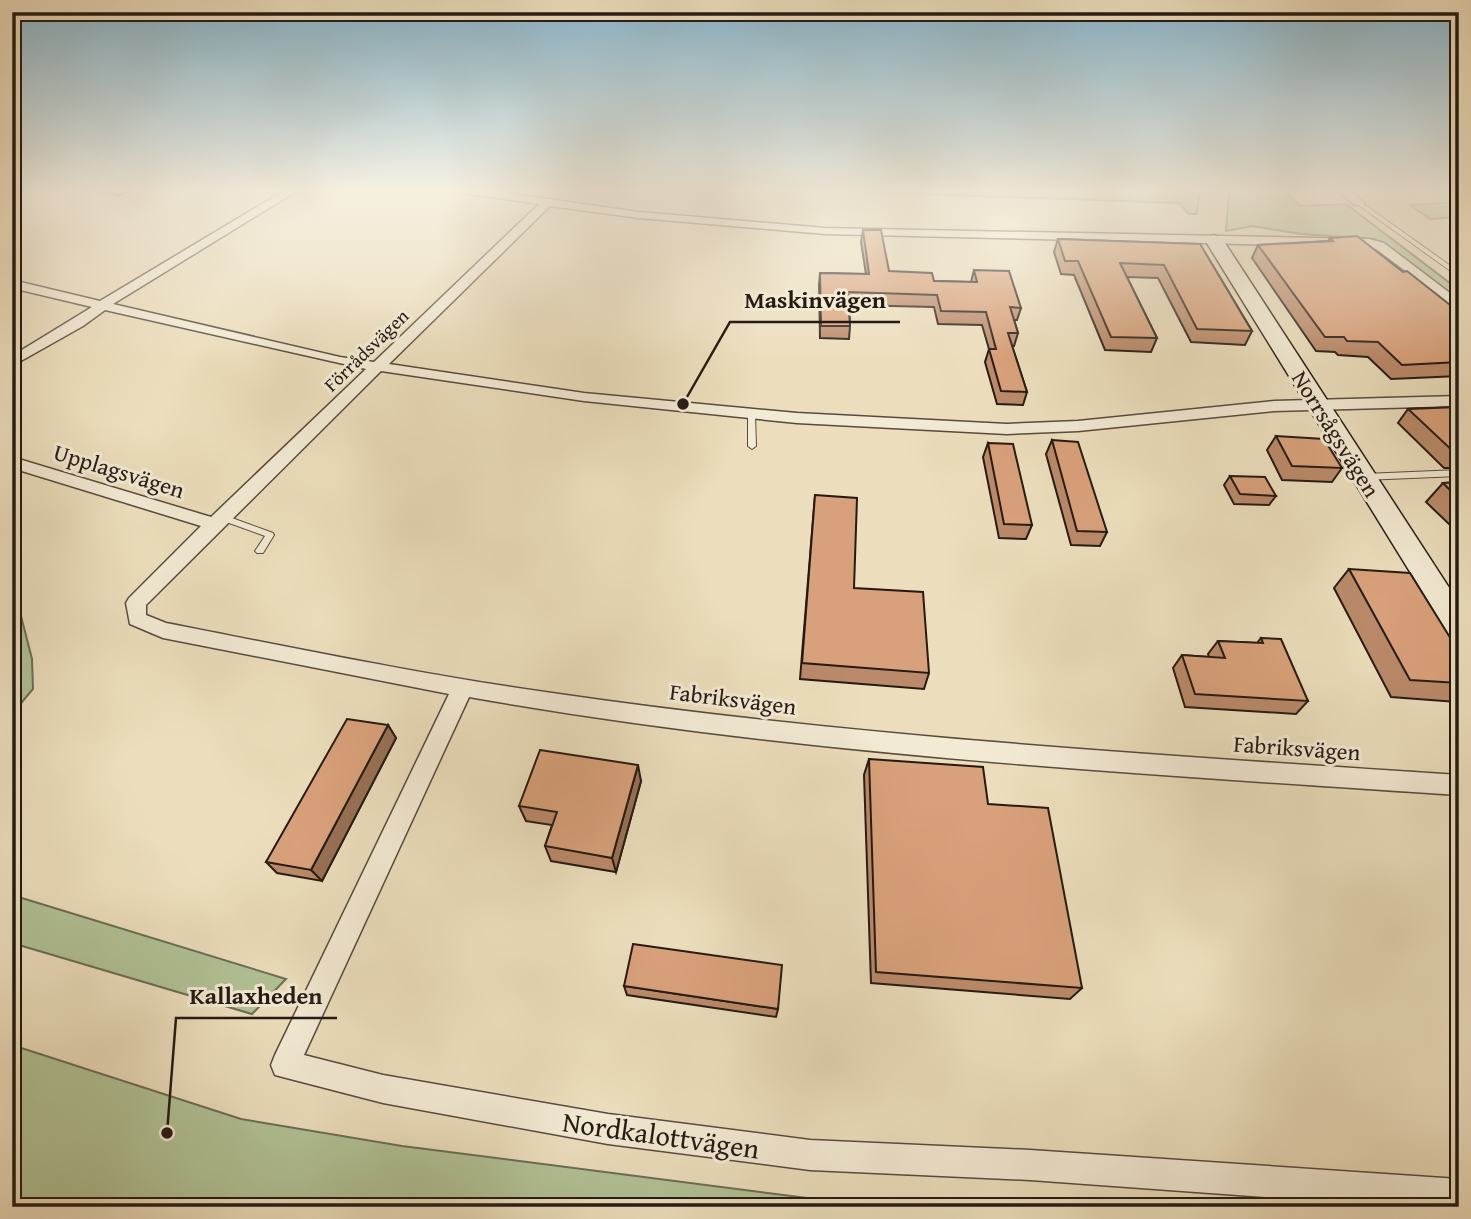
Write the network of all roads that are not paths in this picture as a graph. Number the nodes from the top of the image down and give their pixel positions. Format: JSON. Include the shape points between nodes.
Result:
{"nodes":[{"id":1,"x":201,"y":246,"type":"edge"},
{"id":2,"x":502,"y":246,"type":"edge"},
{"id":3,"x":1218,"y":246,"type":"edge"},
{"id":4,"x":1377,"y":246,"type":"edge"},
{"id":5,"x":1419,"y":246,"type":"edge"},
{"id":6,"x":1459,"y":275,"type":"edge"},
{"id":7,"x":12,"y":284,"type":"edge"},
{"id":8,"x":103,"y":305,"type":"junction"},
{"id":9,"x":1459,"y":307,"type":"edge"},
{"id":10,"x":12,"y":362,"type":"edge"},
{"id":11,"x":376,"y":367,"type":"junction"},
{"id":12,"x":1459,"y":401,"type":"edge"},
{"id":13,"x":1318,"y":405,"type":"junction"},
{"id":14,"x":751,"y":414,"type":"junction"},
{"id":15,"x":752,"y":446,"type":"dead end"},
{"id":16,"x":12,"y":462,"type":"edge"},
{"id":17,"x":1459,"y":473,"type":"edge"},
{"id":18,"x":1364,"y":477,"type":"junction"},
{"id":19,"x":217,"y":520,"type":"junction"},
{"id":20,"x":260,"y":551,"type":"dead end"},
{"id":21,"x":1459,"y":627,"type":"edge"},
{"id":22,"x":463,"y":687,"type":"junction"},
{"id":23,"x":1459,"y":785,"type":"edge"},
{"id":24,"x":1458,"y":1196,"type":"edge"}],
"edges":[{"from":1,"to":8,"type":"street"},
{"from":2,"to":11,"type":"street","name":"Förrådsvägen"},
{"from":3,"to":13,"type":"street","name":"Norrsågsvägen"},
{"from":4,"to":9,"type":"street"},
{"from":5,"to":6,"type":"lane"},
{"from":7,"to":8,"type":"street"},
{"from":8,"to":10,"type":"street"},
{"from":8,"to":11,"type":"street"},
{"from":11,"to":14,"type":"street","via":[[584,397]]},
{"from":11,"to":19,"type":"street","name":"Förrådsvägen"},
{"from":12,"to":13,"type":"street"},
{"from":13,"to":14,"type":"street","via":[[1007,429]]},
{"from":13,"to":18,"type":"street","name":"Norrsågsvägen"},
{"from":14,"to":15,"type":"lane"},
{"from":16,"to":19,"type":"street","name":"Upplagsvägen"},
{"from":17,"to":18,"type":"lane"},
{"from":18,"to":21,"type":"street","name":"Norrsågsvägen"},
{"from":19,"to":20,"type":"lane","via":[[270,535]]},
{"from":19,"to":22,"type":"street","name":"Fabriksvägen","via":[[143,594],[134,608],[137,619],[163,630]]},
{"from":22,"to":23,"type":"street","name":"Fabriksvägen","via":[[606,710],[816,735]]},
{"from":22,"to":24,"type":"street","name":"Nordkalottvägen","via":[[285,1065],[383,1089],[595,1127],[810,1156],[1030,1165]]}]}
